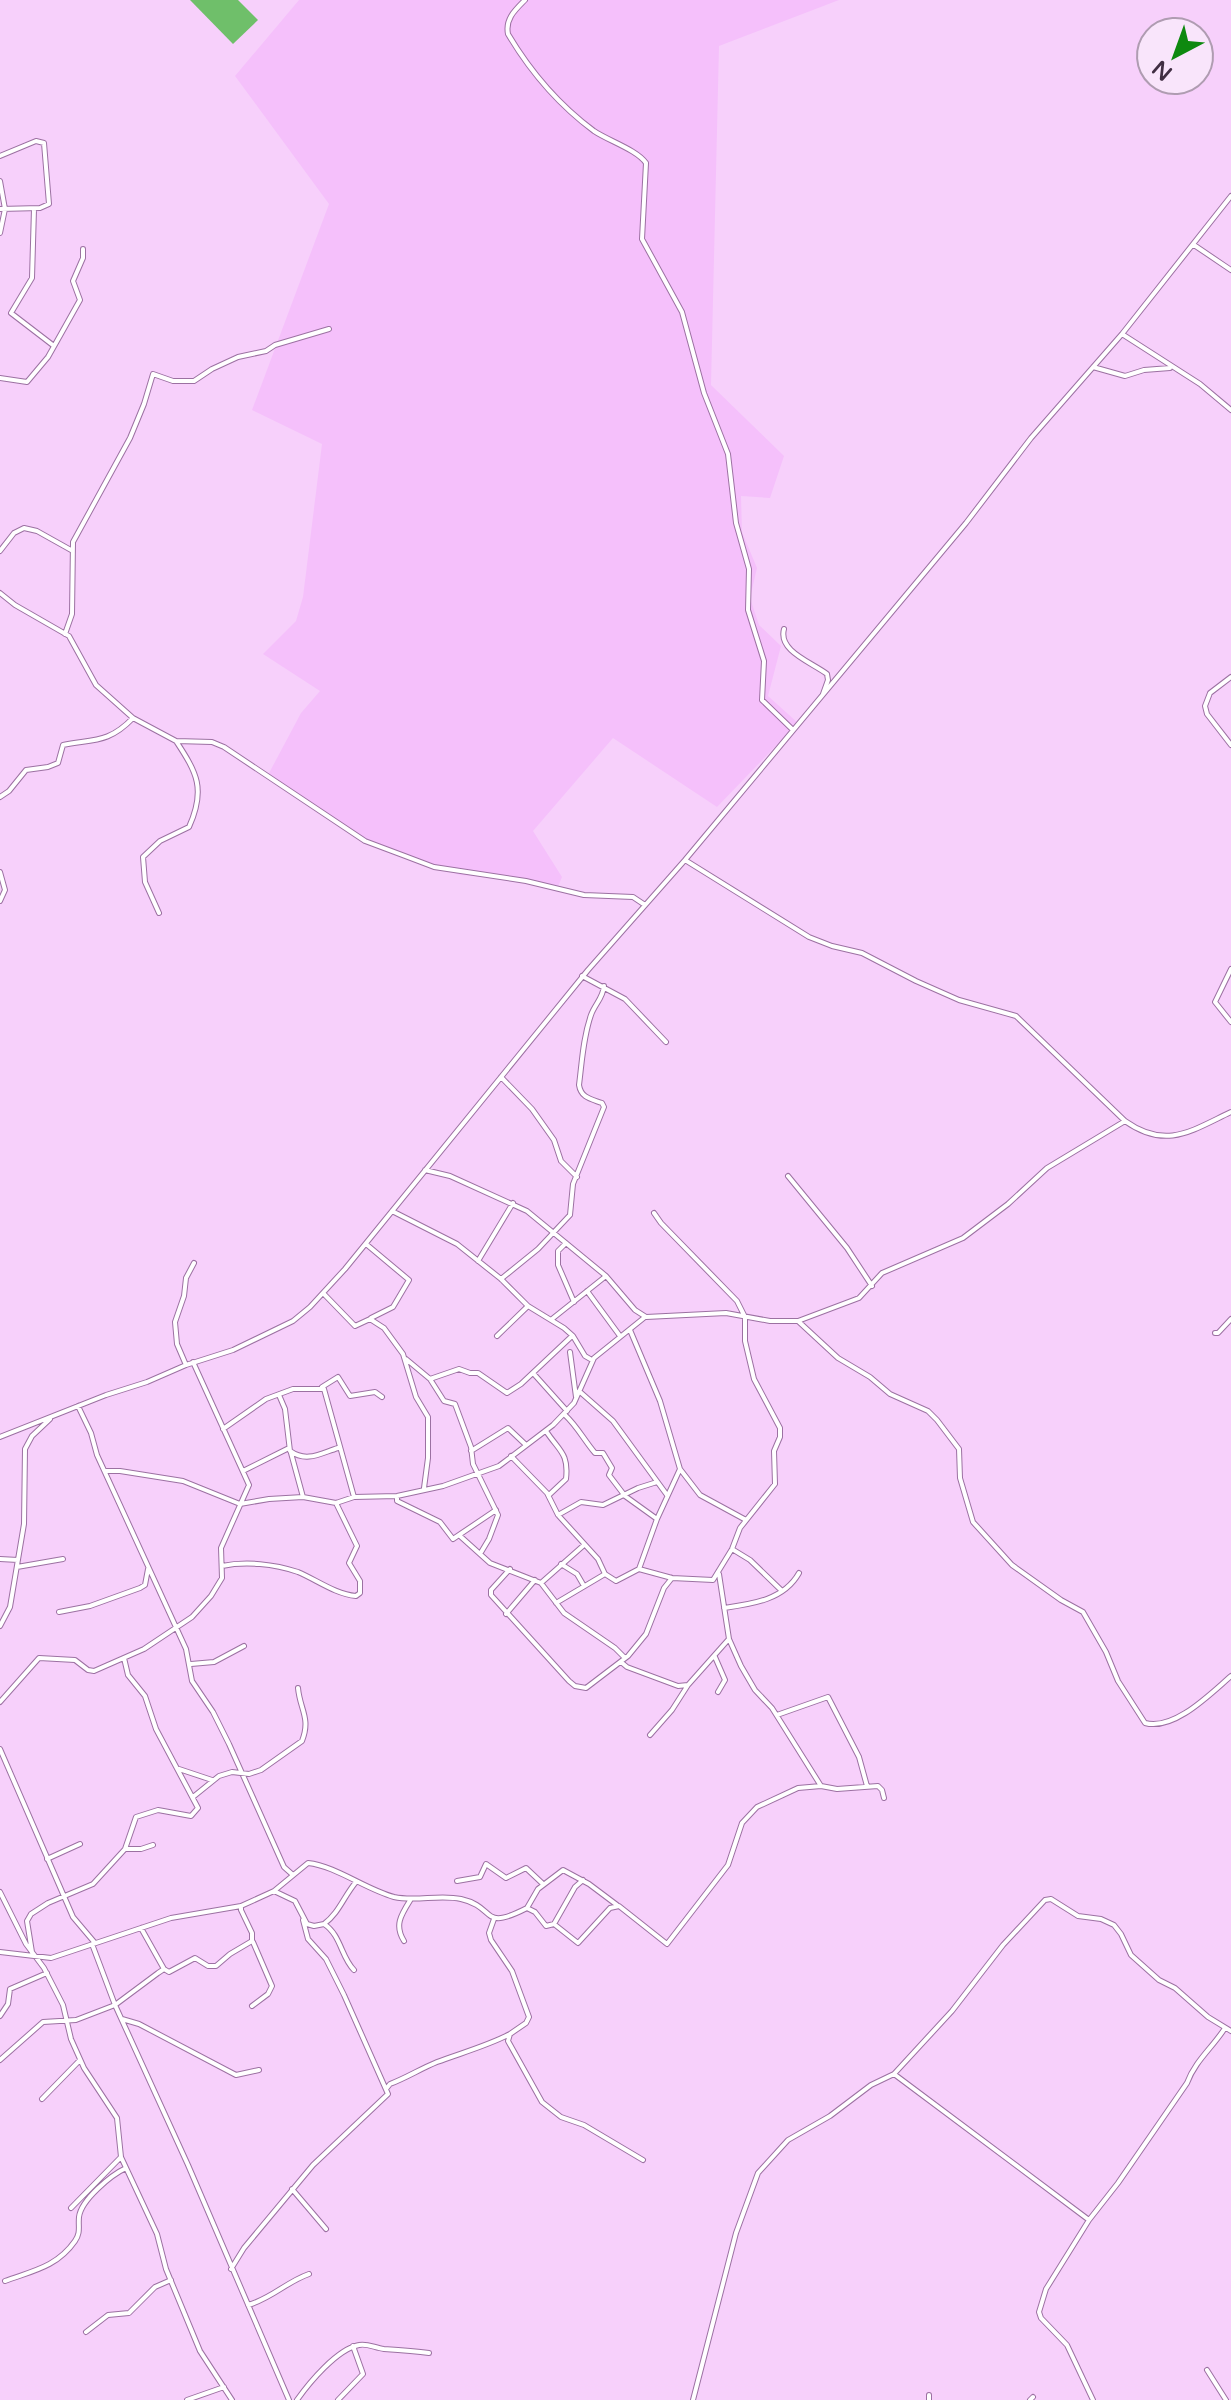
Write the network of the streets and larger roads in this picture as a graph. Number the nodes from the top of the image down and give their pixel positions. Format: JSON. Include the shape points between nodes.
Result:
{"nodes":[{"id":1,"x":525,"y":0,"type":"edge"},
{"id":2,"x":0,"y":156,"type":"edge"},
{"id":3,"x":0,"y":181,"type":"edge"},
{"id":4,"x":1231,"y":196,"type":"edge"},
{"id":5,"x":2,"y":209,"type":"edge"},
{"id":6,"x":34,"y":209,"type":"junction"},
{"id":7,"x":0,"y":233,"type":"edge"},
{"id":8,"x":1194,"y":245,"type":"junction"},
{"id":9,"x":83,"y":249,"type":"dead end"},
{"id":10,"x":1231,"y":270,"type":"edge"},
{"id":11,"x":329,"y":329,"type":"dead end"},
{"id":12,"x":1122,"y":334,"type":"junction"},
{"id":13,"x":54,"y":346,"type":"junction"},
{"id":14,"x":1093,"y":367,"type":"junction"},
{"id":15,"x":1173,"y":368,"type":"junction"},
{"id":16,"x":0,"y":378,"type":"edge"},
{"id":17,"x":1231,"y":410,"type":"edge"},
{"id":18,"x":71,"y":550,"type":"junction"},
{"id":19,"x":0,"y":551,"type":"edge"},
{"id":20,"x":0,"y":593,"type":"edge"},
{"id":21,"x":784,"y":629,"type":"dead end"},
{"id":22,"x":65,"y":634,"type":"junction"},
{"id":23,"x":1231,"y":677,"type":"edge"},
{"id":24,"x":822,"y":696,"type":"junction"},
{"id":25,"x":133,"y":718,"type":"junction"},
{"id":26,"x":793,"y":730,"type":"junction"},
{"id":27,"x":176,"y":741,"type":"junction"},
{"id":28,"x":1231,"y":745,"type":"edge"},
{"id":29,"x":0,"y":797,"type":"edge"},
{"id":30,"x":685,"y":860,"type":"junction"},
{"id":31,"x":0,"y":872,"type":"edge"},
{"id":32,"x":0,"y":901,"type":"edge"},
{"id":33,"x":645,"y":905,"type":"junction"},
{"id":34,"x":159,"y":913,"type":"dead end"},
{"id":35,"x":1231,"y":969,"type":"edge"},
{"id":36,"x":582,"y":976,"type":"junction"},
{"id":37,"x":604,"y":986,"type":"junction"},
{"id":38,"x":1231,"y":1022,"type":"edge"},
{"id":39,"x":666,"y":1042,"type":"dead end"},
{"id":40,"x":501,"y":1077,"type":"junction"},
{"id":41,"x":1231,"y":1112,"type":"edge"},
{"id":42,"x":1125,"y":1121,"type":"junction"},
{"id":43,"x":425,"y":1170,"type":"junction"},
{"id":44,"x":788,"y":1176,"type":"dead end"},
{"id":45,"x":577,"y":1177,"type":"junction"},
{"id":46,"x":513,"y":1203,"type":"junction"},
{"id":47,"x":392,"y":1211,"type":"junction"},
{"id":48,"x":654,"y":1213,"type":"dead end"},
{"id":49,"x":554,"y":1233,"type":"junction"},
{"id":50,"x":566,"y":1242,"type":"junction"},
{"id":51,"x":366,"y":1244,"type":"junction"},
{"id":52,"x":478,"y":1261,"type":"junction"},
{"id":53,"x":194,"y":1263,"type":"dead end"},
{"id":54,"x":606,"y":1276,"type":"junction"},
{"id":55,"x":501,"y":1279,"type":"junction"},
{"id":56,"x":872,"y":1286,"type":"junction"},
{"id":57,"x":587,"y":1291,"type":"junction"},
{"id":58,"x":323,"y":1293,"type":"junction"},
{"id":59,"x":574,"y":1302,"type":"junction"},
{"id":60,"x":528,"y":1306,"type":"junction"},
{"id":61,"x":646,"y":1317,"type":"junction"},
{"id":62,"x":745,"y":1317,"type":"junction"},
{"id":63,"x":370,"y":1319,"type":"junction"},
{"id":64,"x":552,"y":1319,"type":"junction"},
{"id":65,"x":1231,"y":1319,"type":"edge"},
{"id":66,"x":798,"y":1321,"type":"junction"},
{"id":67,"x":630,"y":1330,"type":"junction"},
{"id":68,"x":1215,"y":1333,"type":"dead end"},
{"id":69,"x":497,"y":1336,"type":"dead end"},
{"id":70,"x":573,"y":1336,"type":"junction"},
{"id":71,"x":620,"y":1336,"type":"junction"},
{"id":72,"x":570,"y":1352,"type":"dead end"},
{"id":73,"x":404,"y":1357,"type":"junction"},
{"id":74,"x":592,"y":1360,"type":"junction"},
{"id":75,"x":193,"y":1362,"type":"junction"},
{"id":76,"x":186,"y":1365,"type":"junction"},
{"id":77,"x":533,"y":1373,"type":"junction"},
{"id":78,"x":430,"y":1379,"type":"junction"},
{"id":79,"x":321,"y":1388,"type":"junction"},
{"id":80,"x":579,"y":1391,"type":"junction"},
{"id":81,"x":279,"y":1395,"type":"junction"},
{"id":82,"x":382,"y":1397,"type":"dead end"},
{"id":83,"x":576,"y":1398,"type":"junction"},
{"id":84,"x":78,"y":1406,"type":"junction"},
{"id":85,"x":566,"y":1413,"type":"junction"},
{"id":86,"x":52,"y":1417,"type":"junction"},
{"id":87,"x":223,"y":1429,"type":"junction"},
{"id":88,"x":546,"y":1431,"type":"junction"},
{"id":89,"x":0,"y":1437,"type":"edge"},
{"id":90,"x":526,"y":1445,"type":"junction"},
{"id":91,"x":340,"y":1448,"type":"junction"},
{"id":92,"x":289,"y":1449,"type":"junction"},
{"id":93,"x":471,"y":1451,"type":"junction"},
{"id":94,"x":511,"y":1456,"type":"junction"},
{"id":95,"x":680,"y":1469,"type":"junction"},
{"id":96,"x":105,"y":1471,"type":"junction"},
{"id":97,"x":243,"y":1471,"type":"junction"},
{"id":98,"x":477,"y":1473,"type":"junction"},
{"id":99,"x":657,"y":1482,"type":"junction"},
{"id":100,"x":424,"y":1489,"type":"junction"},
{"id":101,"x":549,"y":1495,"type":"junction"},
{"id":102,"x":667,"y":1495,"type":"junction"},
{"id":103,"x":397,"y":1496,"type":"junction"},
{"id":104,"x":625,"y":1496,"type":"junction"},
{"id":105,"x":303,"y":1497,"type":"junction"},
{"id":106,"x":354,"y":1497,"type":"junction"},
{"id":107,"x":336,"y":1503,"type":"junction"},
{"id":108,"x":240,"y":1504,"type":"junction"},
{"id":109,"x":496,"y":1510,"type":"junction"},
{"id":110,"x":558,"y":1515,"type":"junction"},
{"id":111,"x":657,"y":1519,"type":"junction"},
{"id":112,"x":746,"y":1520,"type":"junction"},
{"id":113,"x":460,"y":1536,"type":"junction"},
{"id":114,"x":584,"y":1545,"type":"junction"},
{"id":115,"x":732,"y":1549,"type":"junction"},
{"id":116,"x":480,"y":1554,"type":"junction"},
{"id":117,"x":0,"y":1559,"type":"edge"},
{"id":118,"x":63,"y":1559,"type":"dead end"},
{"id":119,"x":18,"y":1560,"type":"junction"},
{"id":120,"x":560,"y":1564,"type":"junction"},
{"id":121,"x":222,"y":1566,"type":"junction"},
{"id":122,"x":17,"y":1567,"type":"junction"},
{"id":123,"x":148,"y":1567,"type":"junction"},
{"id":124,"x":510,"y":1569,"type":"junction"},
{"id":125,"x":639,"y":1569,"type":"junction"},
{"id":126,"x":799,"y":1573,"type":"dead end"},
{"id":127,"x":605,"y":1574,"type":"junction"},
{"id":128,"x":719,"y":1574,"type":"junction"},
{"id":129,"x":672,"y":1578,"type":"junction"},
{"id":130,"x":538,"y":1582,"type":"junction"},
{"id":131,"x":584,"y":1586,"type":"junction"},
{"id":132,"x":781,"y":1590,"type":"junction"},
{"id":133,"x":556,"y":1603,"type":"junction"},
{"id":134,"x":724,"y":1608,"type":"junction"},
{"id":135,"x":59,"y":1612,"type":"dead end"},
{"id":136,"x":506,"y":1614,"type":"junction"},
{"id":137,"x":0,"y":1626,"type":"edge"},
{"id":138,"x":176,"y":1627,"type":"junction"},
{"id":139,"x":729,"y":1639,"type":"junction"},
{"id":140,"x":244,"y":1646,"type":"dead end"},
{"id":141,"x":715,"y":1657,"type":"junction"},
{"id":142,"x":124,"y":1658,"type":"junction"},
{"id":143,"x":623,"y":1660,"type":"junction"},
{"id":144,"x":191,"y":1664,"type":"junction"},
{"id":145,"x":1231,"y":1676,"type":"edge"},
{"id":146,"x":688,"y":1685,"type":"junction"},
{"id":147,"x":298,"y":1688,"type":"dead end"},
{"id":148,"x":718,"y":1692,"type":"dead end"},
{"id":149,"x":0,"y":1702,"type":"edge"},
{"id":150,"x":777,"y":1715,"type":"junction"},
{"id":151,"x":650,"y":1735,"type":"dead end"},
{"id":152,"x":0,"y":1749,"type":"edge"},
{"id":153,"x":3,"y":1763,"type":"edge"},
{"id":154,"x":238,"y":1765,"type":"junction"},
{"id":155,"x":177,"y":1767,"type":"junction"},
{"id":156,"x":232,"y":1772,"type":"junction"},
{"id":157,"x":243,"y":1775,"type":"junction"},
{"id":158,"x":212,"y":1780,"type":"junction"},
{"id":159,"x":821,"y":1786,"type":"junction"},
{"id":160,"x":867,"y":1787,"type":"junction"},
{"id":161,"x":193,"y":1797,"type":"junction"},
{"id":162,"x":884,"y":1798,"type":"dead end"},
{"id":163,"x":80,"y":1844,"type":"dead end"},
{"id":164,"x":153,"y":1845,"type":"dead end"},
{"id":165,"x":125,"y":1849,"type":"junction"},
{"id":166,"x":47,"y":1859,"type":"junction"},
{"id":167,"x":286,"y":1871,"type":"junction"},
{"id":168,"x":293,"y":1875,"type":"junction"},
{"id":169,"x":583,"y":1880,"type":"junction"},
{"id":170,"x":457,"y":1881,"type":"dead end"},
{"id":171,"x":285,"y":1882,"type":"junction"},
{"id":172,"x":356,"y":1882,"type":"junction"},
{"id":173,"x":543,"y":1884,"type":"junction"},
{"id":174,"x":274,"y":1891,"type":"junction"},
{"id":175,"x":0,"y":1894,"type":"edge"},
{"id":176,"x":65,"y":1898,"type":"junction"},
{"id":177,"x":411,"y":1899,"type":"junction"},
{"id":178,"x":241,"y":1906,"type":"junction"},
{"id":179,"x":619,"y":1906,"type":"junction"},
{"id":180,"x":527,"y":1908,"type":"junction"},
{"id":181,"x":494,"y":1919,"type":"junction"},
{"id":182,"x":303,"y":1920,"type":"junction"},
{"id":183,"x":324,"y":1924,"type":"junction"},
{"id":184,"x":554,"y":1924,"type":"junction"},
{"id":185,"x":141,"y":1928,"type":"junction"},
{"id":186,"x":252,"y":1941,"type":"junction"},
{"id":187,"x":404,"y":1941,"type":"dead end"},
{"id":188,"x":94,"y":1944,"type":"junction"},
{"id":189,"x":0,"y":1952,"type":"edge"},
{"id":190,"x":34,"y":1956,"type":"junction"},
{"id":191,"x":164,"y":1969,"type":"junction"},
{"id":192,"x":354,"y":1970,"type":"dead end"},
{"id":193,"x":47,"y":1973,"type":"junction"},
{"id":194,"x":115,"y":2005,"type":"junction"},
{"id":195,"x":252,"y":2006,"type":"dead end"},
{"id":196,"x":0,"y":2016,"type":"edge"},
{"id":197,"x":122,"y":2019,"type":"junction"},
{"id":198,"x":67,"y":2020,"type":"junction"},
{"id":199,"x":1225,"y":2028,"type":"junction"},
{"id":200,"x":1231,"y":2031,"type":"edge"},
{"id":201,"x":510,"y":2034,"type":"junction"},
{"id":202,"x":0,"y":2060,"type":"edge"},
{"id":203,"x":80,"y":2060,"type":"junction"},
{"id":204,"x":259,"y":2070,"type":"dead end"},
{"id":205,"x":894,"y":2074,"type":"junction"},
{"id":206,"x":386,"y":2089,"type":"junction"},
{"id":207,"x":42,"y":2099,"type":"dead end"},
{"id":208,"x":121,"y":2157,"type":"junction"},
{"id":209,"x":643,"y":2160,"type":"dead end"},
{"id":210,"x":126,"y":2168,"type":"junction"},
{"id":211,"x":292,"y":2189,"type":"junction"},
{"id":212,"x":71,"y":2208,"type":"dead end"},
{"id":213,"x":1089,"y":2220,"type":"junction"},
{"id":214,"x":326,"y":2229,"type":"dead end"},
{"id":215,"x":166,"y":2269,"type":"junction"},
{"id":216,"x":231,"y":2269,"type":"junction"},
{"id":217,"x":309,"y":2274,"type":"dead end"},
{"id":218,"x":171,"y":2280,"type":"junction"},
{"id":219,"x":5,"y":2281,"type":"dead end"},
{"id":220,"x":164,"y":2281,"type":"junction"},
{"id":221,"x":248,"y":2305,"type":"junction"},
{"id":222,"x":86,"y":2332,"type":"dead end"},
{"id":223,"x":353,"y":2346,"type":"junction"},
{"id":224,"x":429,"y":2353,"type":"dead end"},
{"id":225,"x":1207,"y":2370,"type":"dead end"},
{"id":226,"x":224,"y":2387,"type":"junction"},
{"id":227,"x":187,"y":2400,"type":"edge"},
{"id":228,"x":232,"y":2400,"type":"edge"},
{"id":229,"x":289,"y":2400,"type":"edge"},
{"id":230,"x":297,"y":2400,"type":"edge"},
{"id":231,"x":338,"y":2400,"type":"edge"},
{"id":232,"x":693,"y":2400,"type":"edge"},
{"id":233,"x":1093,"y":2400,"type":"edge"},
{"id":234,"x":1226,"y":2400,"type":"edge"}],
"edges":[{"from":1,"to":26,"type":"street","via":[[507,29],[528,64],[581,120],[646,163],[642,239],[682,312],[704,393],[728,454],[736,523],[749,569],[748,610],[764,661],[762,700]]},
{"from":2,"to":6,"type":"street","via":[[36,141],[45,145],[49,205]]},
{"from":3,"to":5,"type":"street"},
{"from":4,"to":8,"type":"street"},
{"from":5,"to":6,"type":"street"},
{"from":5,"to":7,"type":"street"},
{"from":6,"to":13,"type":"street","via":[[32,278],[11,313]]},
{"from":8,"to":10,"type":"street"},
{"from":8,"to":12,"type":"street"},
{"from":9,"to":13,"type":"street","via":[[73,281],[80,300]]},
{"from":11,"to":18,"type":"street","via":[[238,357],[194,381],[153,374],[130,438]]},
{"from":12,"to":14,"type":"street"},
{"from":12,"to":15,"type":"street"},
{"from":13,"to":16,"type":"street","via":[[30,380]]},
{"from":14,"to":15,"type":"street","via":[[1120,376]]},
{"from":14,"to":24,"type":"street"},
{"from":15,"to":17,"type":"street"},
{"from":18,"to":19,"type":"street","via":[[24,528]]},
{"from":18,"to":22,"type":"street","via":[[72,614]]},
{"from":20,"to":22,"type":"street"},
{"from":21,"to":24,"type":"street","via":[[786,645],[827,674]]},
{"from":22,"to":25,"type":"street","via":[[96,685]]},
{"from":23,"to":28,"type":"street","via":[[1210,693],[1205,706]]},
{"from":24,"to":26,"type":"street"},
{"from":25,"to":27,"type":"street"},
{"from":25,"to":29,"type":"street","via":[[113,736],[63,745],[58,763],[26,770]]},
{"from":26,"to":30,"type":"street"},
{"from":27,"to":33,"type":"street","via":[[224,747],[365,841],[434,867],[584,895],[633,897]]},
{"from":27,"to":34,"type":"street","via":[[199,783],[189,827],[160,841],[143,857],[145,882]]},
{"from":30,"to":33,"type":"street"},
{"from":30,"to":42,"type":"street","via":[[809,937],[862,953],[959,1000],[1016,1016]]},
{"from":31,"to":32,"type":"street","via":[[5,890]]},
{"from":33,"to":36,"type":"street"},
{"from":35,"to":38,"type":"street","via":[[1215,1002]]},
{"from":36,"to":37,"type":"street"},
{"from":36,"to":40,"type":"street"},
{"from":37,"to":39,"type":"street","via":[[636,1009]]},
{"from":37,"to":45,"type":"street","via":[[588,1026],[579,1085],[585,1097],[604,1107]]},
{"from":40,"to":43,"type":"street"},
{"from":40,"to":45,"type":"street","via":[[532,1109],[554,1140],[561,1161]]},
{"from":41,"to":42,"type":"street","via":[[1194,1131],[1164,1137]]},
{"from":42,"to":56,"type":"street","via":[[1047,1168],[963,1238],[891,1268]]},
{"from":43,"to":46,"type":"street"},
{"from":43,"to":47,"type":"street"},
{"from":44,"to":56,"type":"street"},
{"from":45,"to":49,"type":"street","via":[[570,1215]]},
{"from":46,"to":49,"type":"street"},
{"from":46,"to":52,"type":"street"},
{"from":47,"to":51,"type":"street"},
{"from":47,"to":52,"type":"street","via":[[447,1237]]},
{"from":48,"to":62,"type":"street","via":[[732,1295]]},
{"from":49,"to":50,"type":"street"},
{"from":49,"to":55,"type":"street"},
{"from":50,"to":54,"type":"street"},
{"from":50,"to":59,"type":"street","via":[[557,1254],[558,1265]]},
{"from":51,"to":58,"type":"street"},
{"from":51,"to":63,"type":"street","via":[[409,1280],[390,1310]]},
{"from":52,"to":55,"type":"street"},
{"from":53,"to":76,"type":"street","via":[[175,1322]]},
{"from":54,"to":57,"type":"street"},
{"from":54,"to":61,"type":"street"},
{"from":55,"to":60,"type":"street"},
{"from":56,"to":66,"type":"street","via":[[859,1298]]},
{"from":57,"to":59,"type":"street"},
{"from":57,"to":71,"type":"street"},
{"from":58,"to":63,"type":"street","via":[[355,1326]]},
{"from":58,"to":75,"type":"street","via":[[293,1321],[233,1350]]},
{"from":59,"to":64,"type":"street"},
{"from":60,"to":64,"type":"street"},
{"from":60,"to":69,"type":"street"},
{"from":61,"to":62,"type":"street"},
{"from":61,"to":67,"type":"street"},
{"from":62,"to":66,"type":"street"},
{"from":62,"to":112,"type":"street","via":[[754,1379],[780,1432],[774,1451],[775,1484]]},
{"from":63,"to":73,"type":"street","via":[[384,1328]]},
{"from":64,"to":70,"type":"street"},
{"from":65,"to":68,"type":"street"},
{"from":66,"to":145,"type":"street","via":[[838,1358],[937,1420],[959,1449],[960,1478],[973,1522],[1012,1565],[1083,1612],[1145,1723],[1180,1718]]},
{"from":67,"to":71,"type":"street"},
{"from":67,"to":95,"type":"street","via":[[660,1401]]},
{"from":70,"to":74,"type":"street"},
{"from":70,"to":77,"type":"street"},
{"from":71,"to":74,"type":"street"},
{"from":72,"to":83,"type":"street"},
{"from":73,"to":78,"type":"street"},
{"from":73,"to":100,"type":"street","via":[[430,1424]]},
{"from":74,"to":80,"type":"street"},
{"from":75,"to":76,"type":"street"},
{"from":75,"to":87,"type":"street"},
{"from":76,"to":84,"type":"street"},
{"from":77,"to":78,"type":"street","via":[[507,1393],[481,1374],[459,1369]]},
{"from":77,"to":85,"type":"street"},
{"from":78,"to":93,"type":"street","via":[[442,1399],[456,1406]]},
{"from":79,"to":81,"type":"street"},
{"from":79,"to":82,"type":"street","via":[[338,1377],[350,1396],[375,1392]]},
{"from":79,"to":91,"type":"street","via":[[327,1392]]},
{"from":80,"to":83,"type":"street"},
{"from":80,"to":99,"type":"street","via":[[613,1421]]},
{"from":81,"to":87,"type":"street"},
{"from":81,"to":92,"type":"street"},
{"from":83,"to":85,"type":"street"},
{"from":84,"to":86,"type":"street"},
{"from":84,"to":96,"type":"street"},
{"from":85,"to":88,"type":"street"},
{"from":85,"to":104,"type":"street","via":[[595,1453],[610,1460],[609,1477]]},
{"from":86,"to":89,"type":"street"},
{"from":86,"to":119,"type":"street","via":[[25,1449]]},
{"from":87,"to":97,"type":"street"},
{"from":88,"to":90,"type":"street"},
{"from":88,"to":101,"type":"street","via":[[565,1454],[567,1466],[566,1479]]},
{"from":90,"to":93,"type":"street","via":[[506,1429]]},
{"from":90,"to":94,"type":"street"},
{"from":91,"to":92,"type":"street","via":[[308,1457]]},
{"from":91,"to":106,"type":"street"},
{"from":92,"to":97,"type":"street"},
{"from":92,"to":105,"type":"street"},
{"from":93,"to":98,"type":"street"},
{"from":94,"to":98,"type":"street"},
{"from":94,"to":101,"type":"street"},
{"from":95,"to":102,"type":"street"},
{"from":95,"to":112,"type":"street","via":[[700,1495]]},
{"from":96,"to":108,"type":"street","via":[[183,1481]]},
{"from":96,"to":123,"type":"street"},
{"from":97,"to":108,"type":"street","via":[[249,1485]]},
{"from":98,"to":100,"type":"street"},
{"from":98,"to":109,"type":"street"},
{"from":99,"to":102,"type":"street"},
{"from":99,"to":104,"type":"street"},
{"from":100,"to":103,"type":"street"},
{"from":101,"to":110,"type":"street"},
{"from":102,"to":111,"type":"street"},
{"from":103,"to":106,"type":"street"},
{"from":103,"to":113,"type":"street","via":[[397,1501],[440,1522],[453,1539]]},
{"from":104,"to":110,"type":"street","via":[[603,1505],[581,1502]]},
{"from":104,"to":111,"type":"street"},
{"from":105,"to":107,"type":"street"},
{"from":105,"to":108,"type":"street"},
{"from":106,"to":107,"type":"street"},
{"from":107,"to":121,"type":"street","via":[[357,1546],[349,1563],[360,1581],[358,1595],[288,1570],[240,1563]]},
{"from":108,"to":121,"type":"street","via":[[221,1548]]},
{"from":109,"to":113,"type":"street"},
{"from":109,"to":116,"type":"street","via":[[497,1521]]},
{"from":110,"to":114,"type":"street"},
{"from":111,"to":125,"type":"street"},
{"from":112,"to":115,"type":"street"},
{"from":113,"to":116,"type":"street"},
{"from":114,"to":120,"type":"street"},
{"from":114,"to":127,"type":"street"},
{"from":115,"to":128,"type":"street"},
{"from":115,"to":132,"type":"street"},
{"from":116,"to":124,"type":"street"},
{"from":117,"to":119,"type":"street"},
{"from":118,"to":122,"type":"street"},
{"from":119,"to":122,"type":"street"},
{"from":120,"to":130,"type":"street"},
{"from":120,"to":131,"type":"street","via":[[577,1574]]},
{"from":121,"to":138,"type":"street","via":[[222,1578],[211,1596]]},
{"from":122,"to":137,"type":"street","via":[[10,1607]]},
{"from":123,"to":135,"type":"street","via":[[140,1588]]},
{"from":123,"to":138,"type":"street"},
{"from":124,"to":130,"type":"street"},
{"from":124,"to":136,"type":"street","via":[[491,1590]]},
{"from":125,"to":127,"type":"street","via":[[616,1581]]},
{"from":125,"to":129,"type":"street"},
{"from":126,"to":132,"type":"street"},
{"from":127,"to":131,"type":"street"},
{"from":128,"to":129,"type":"street","via":[[710,1581]]},
{"from":128,"to":134,"type":"street"},
{"from":129,"to":143,"type":"street","via":[[650,1628]]},
{"from":130,"to":133,"type":"street"},
{"from":130,"to":136,"type":"street"},
{"from":131,"to":133,"type":"street"},
{"from":132,"to":134,"type":"street","via":[[762,1602]]},
{"from":133,"to":143,"type":"street"},
{"from":134,"to":139,"type":"street"},
{"from":136,"to":143,"type":"street","via":[[575,1686],[586,1688]]},
{"from":138,"to":142,"type":"street"},
{"from":138,"to":144,"type":"street"},
{"from":139,"to":141,"type":"street"},
{"from":139,"to":150,"type":"street","via":[[751,1683]]},
{"from":140,"to":144,"type":"street","via":[[214,1662]]},
{"from":141,"to":146,"type":"street"},
{"from":141,"to":148,"type":"street","via":[[725,1680]]},
{"from":142,"to":149,"type":"street","via":[[94,1671],[75,1660],[39,1658]]},
{"from":142,"to":155,"type":"street"},
{"from":143,"to":146,"type":"street","via":[[627,1667]]},
{"from":144,"to":154,"type":"street","via":[[192,1681]]},
{"from":146,"to":151,"type":"street"},
{"from":147,"to":157,"type":"street","via":[[307,1718],[302,1741],[268,1766]]},
{"from":150,"to":159,"type":"street"},
{"from":150,"to":160,"type":"street","via":[[828,1697],[859,1757]]},
{"from":152,"to":153,"type":"street"},
{"from":153,"to":166,"type":"street"},
{"from":154,"to":156,"type":"street"},
{"from":154,"to":157,"type":"street"},
{"from":155,"to":158,"type":"street"},
{"from":155,"to":161,"type":"street"},
{"from":156,"to":157,"type":"street"},
{"from":156,"to":158,"type":"street"},
{"from":157,"to":167,"type":"street"},
{"from":158,"to":161,"type":"street"},
{"from":159,"to":160,"type":"street"},
{"from":159,"to":179,"type":"street","via":[[798,1788],[750,1812],[728,1865],[667,1944]]},
{"from":160,"to":162,"type":"street","via":[[881,1788]]},
{"from":161,"to":165,"type":"street","via":[[198,1808],[191,1816],[158,1810],[136,1817]]},
{"from":163,"to":166,"type":"street"},
{"from":164,"to":165,"type":"street"},
{"from":165,"to":176,"type":"street","via":[[93,1884]]},
{"from":166,"to":176,"type":"street"},
{"from":167,"to":168,"type":"street"},
{"from":167,"to":171,"type":"street"},
{"from":168,"to":171,"type":"street"},
{"from":168,"to":172,"type":"street","via":[[310,1863]]},
{"from":169,"to":173,"type":"street","via":[[563,1870]]},
{"from":169,"to":179,"type":"street"},
{"from":169,"to":184,"type":"street"},
{"from":170,"to":173,"type":"street","via":[[480,1877],[488,1864],[506,1878],[526,1868]]},
{"from":171,"to":174,"type":"street"},
{"from":172,"to":177,"type":"street"},
{"from":172,"to":183,"type":"street"},
{"from":173,"to":180,"type":"street"},
{"from":174,"to":178,"type":"street"},
{"from":174,"to":182,"type":"street","via":[[295,1901]]},
{"from":175,"to":190,"type":"street"},
{"from":176,"to":188,"type":"street"},
{"from":176,"to":190,"type":"street","via":[[28,1918]]},
{"from":177,"to":181,"type":"street","via":[[469,1901]]},
{"from":177,"to":187,"type":"street","via":[[398,1922]]},
{"from":178,"to":185,"type":"street"},
{"from":178,"to":186,"type":"street"},
{"from":179,"to":184,"type":"street","via":[[610,1908],[578,1943]]},
{"from":180,"to":181,"type":"street"},
{"from":180,"to":184,"type":"street","via":[[546,1926]]},
{"from":181,"to":201,"type":"street","via":[[491,1940],[512,1971],[529,2017]]},
{"from":182,"to":183,"type":"street","via":[[311,1926]]},
{"from":182,"to":206,"type":"street"},
{"from":183,"to":192,"type":"street"},
{"from":185,"to":188,"type":"street"},
{"from":185,"to":191,"type":"street"},
{"from":186,"to":191,"type":"street","via":[[213,1968],[195,1958],[169,1972]]},
{"from":186,"to":195,"type":"street","via":[[272,1986]]},
{"from":188,"to":190,"type":"street","via":[[51,1958]]},
{"from":188,"to":194,"type":"street"},
{"from":189,"to":190,"type":"street"},
{"from":190,"to":193,"type":"street"},
{"from":191,"to":194,"type":"street"},
{"from":193,"to":196,"type":"street","via":[[10,1989]]},
{"from":193,"to":198,"type":"street"},
{"from":194,"to":197,"type":"street"},
{"from":194,"to":198,"type":"street"},
{"from":197,"to":204,"type":"street","via":[[236,2075]]},
{"from":197,"to":216,"type":"street"},
{"from":198,"to":202,"type":"street","via":[[43,2022]]},
{"from":198,"to":203,"type":"street"},
{"from":199,"to":200,"type":"street"},
{"from":199,"to":205,"type":"street","via":[[1131,1955],[1114,1925],[1078,1916],[1048,1899]]},
{"from":199,"to":213,"type":"street"},
{"from":201,"to":206,"type":"street","via":[[424,2067]]},
{"from":201,"to":209,"type":"street","via":[[513,2053],[542,2102]]},
{"from":203,"to":207,"type":"street"},
{"from":203,"to":208,"type":"street","via":[[117,2118]]},
{"from":205,"to":213,"type":"street"},
{"from":205,"to":232,"type":"street","via":[[788,2140],[758,2173],[724,2274]]},
{"from":206,"to":211,"type":"street","via":[[385,2099]]},
{"from":208,"to":210,"type":"street"},
{"from":208,"to":212,"type":"street"},
{"from":210,"to":215,"type":"street","via":[[154,2227]]},
{"from":210,"to":219,"type":"street","via":[[104,2182],[80,2212],[79,2235],[59,2259]]},
{"from":211,"to":214,"type":"street"},
{"from":211,"to":216,"type":"street"},
{"from":213,"to":233,"type":"street","via":[[1054,2274],[1039,2312],[1067,2345]]},
{"from":215,"to":218,"type":"street"},
{"from":215,"to":220,"type":"street"},
{"from":216,"to":221,"type":"street"},
{"from":217,"to":221,"type":"street"},
{"from":218,"to":220,"type":"street"},
{"from":218,"to":226,"type":"street","via":[[200,2351]]},
{"from":220,"to":222,"type":"street","via":[[129,2313],[108,2315]]},
{"from":221,"to":229,"type":"street"},
{"from":223,"to":224,"type":"street"},
{"from":223,"to":230,"type":"street"},
{"from":223,"to":231,"type":"street","via":[[363,2374]]},
{"from":225,"to":234,"type":"street"},
{"from":226,"to":227,"type":"street"},
{"from":226,"to":228,"type":"street"}]}
